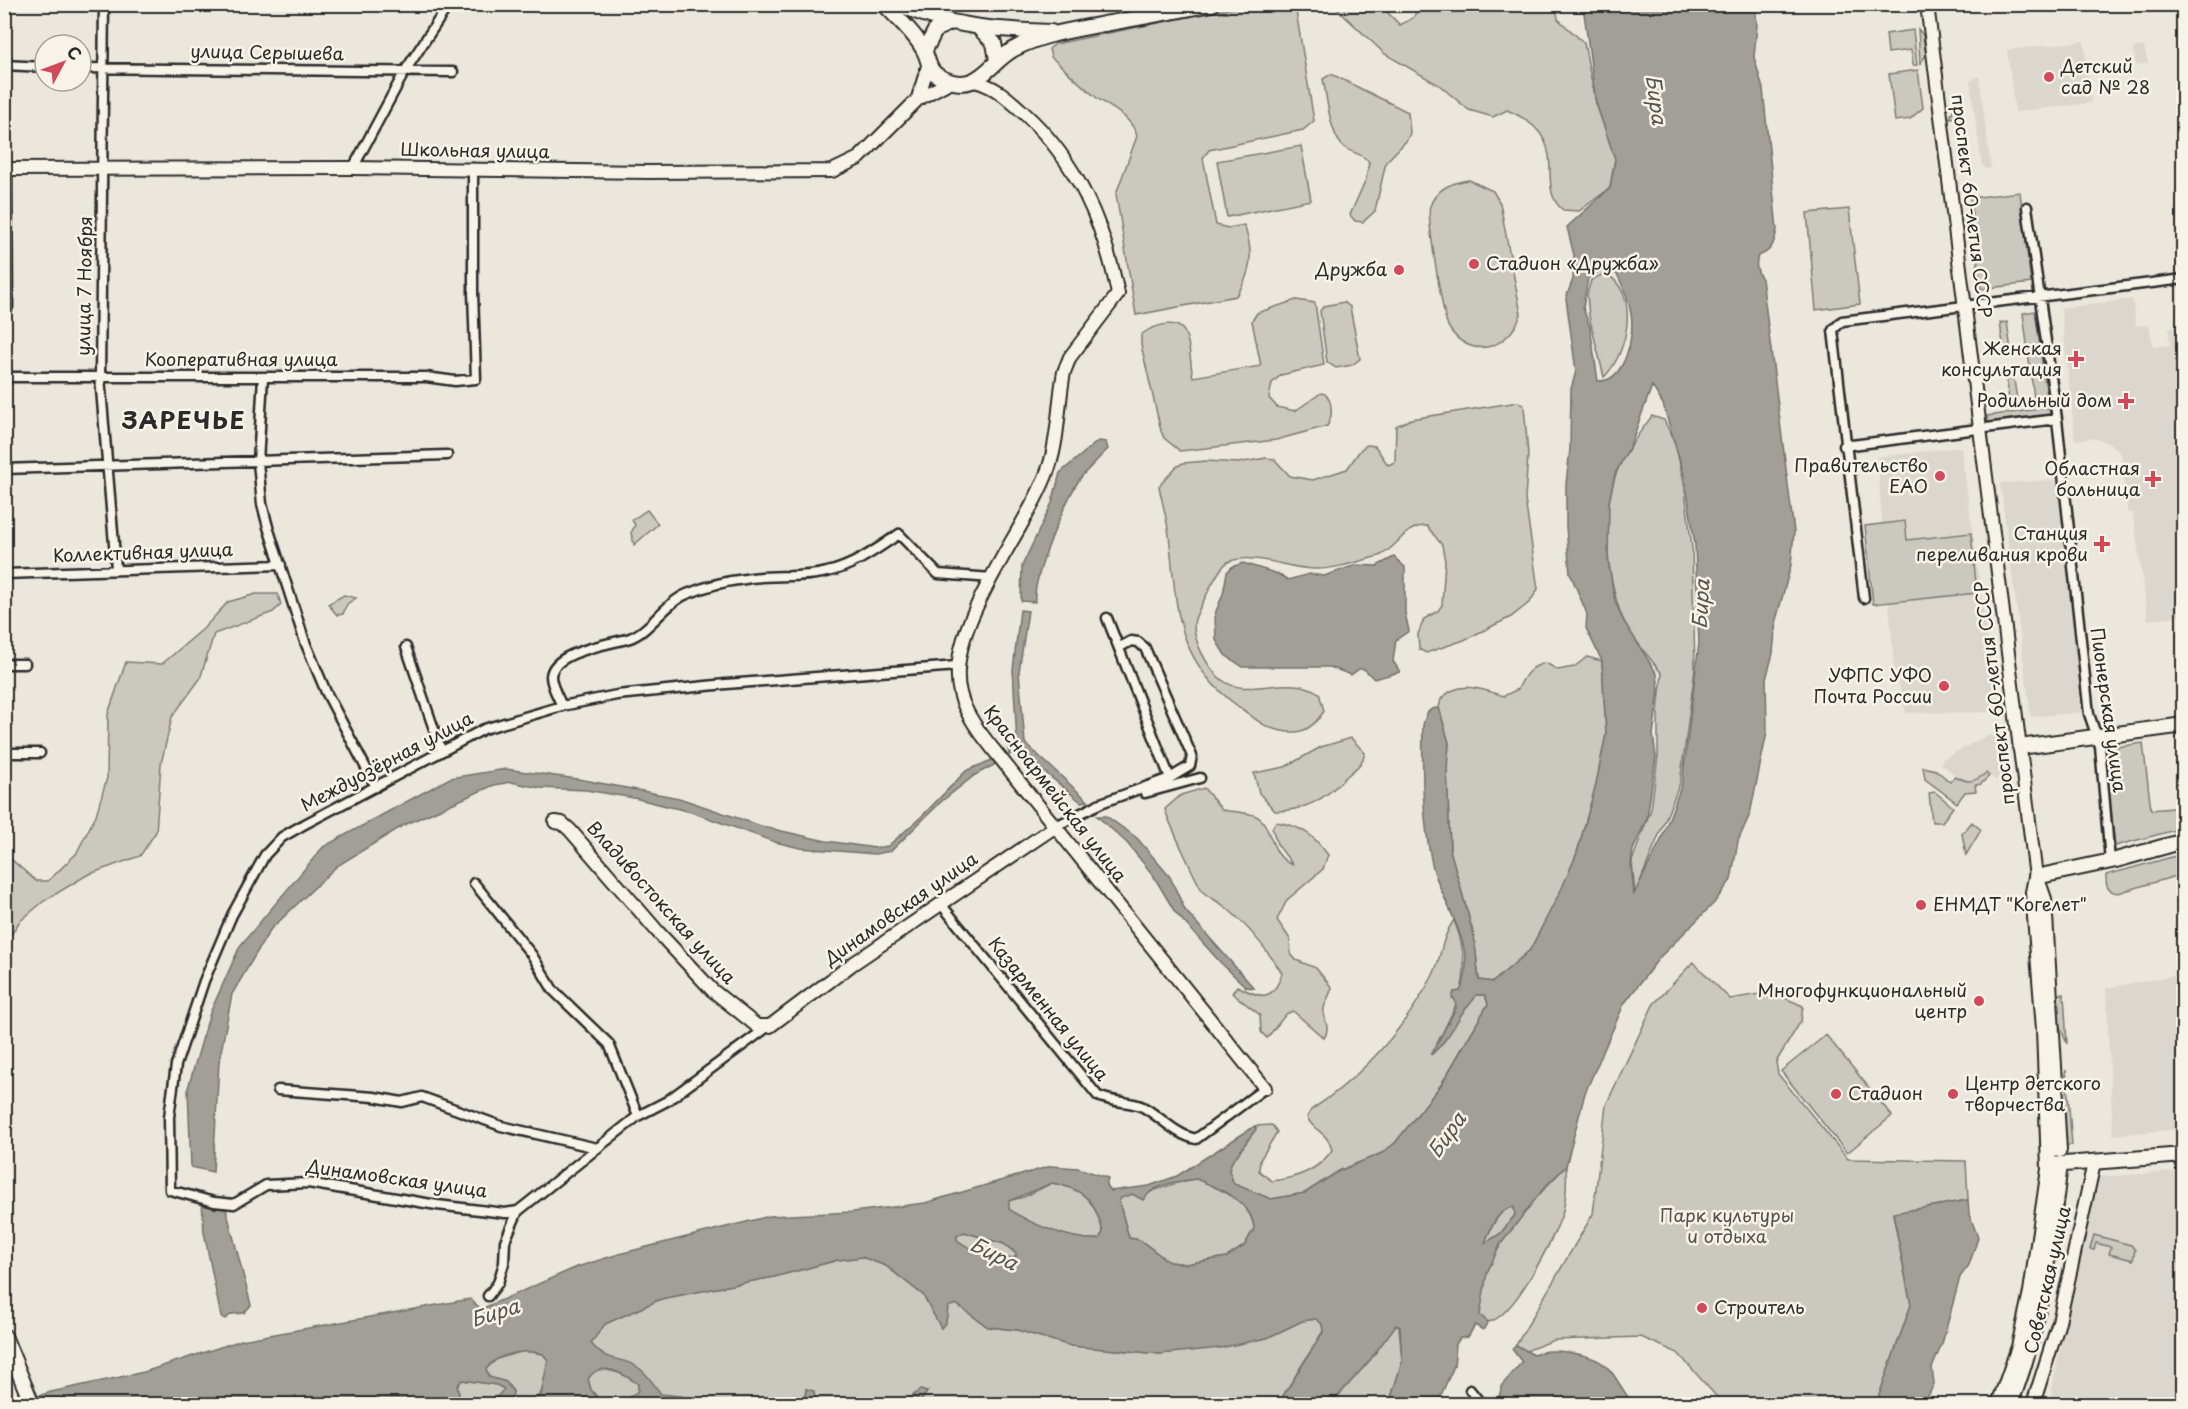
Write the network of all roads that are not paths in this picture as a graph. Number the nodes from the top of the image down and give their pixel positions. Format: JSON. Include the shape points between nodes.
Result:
{"nodes":[{"id":1,"x":104,"y":4,"type":"edge"},
{"id":2,"x":449,"y":4,"type":"edge"},
{"id":3,"x":884,"y":4,"type":"edge"},
{"id":4,"x":899,"y":4,"type":"edge"},
{"id":5,"x":1212,"y":4,"type":"edge"},
{"id":6,"x":1927,"y":4,"type":"edge"},
{"id":7,"x":952,"y":22,"type":"junction"},
{"id":8,"x":979,"y":28,"type":"junction"},
{"id":9,"x":1059,"y":33,"type":"junction"},
{"id":10,"x":924,"y":50,"type":"junction"},
{"id":11,"x":995,"y":64,"type":"junction"},
{"id":12,"x":4,"y":65,"type":"edge"},
{"id":13,"x":33,"y":66,"type":"edge"},
{"id":14,"x":928,"y":66,"type":"junction"},
{"id":15,"x":93,"y":68,"type":"edge"},
{"id":16,"x":102,"y":68,"type":"junction"},
{"id":17,"x":405,"y":71,"type":"junction"},
{"id":18,"x":453,"y":72,"type":"dead end"},
{"id":19,"x":951,"y":81,"type":"junction"},
{"id":20,"x":974,"y":81,"type":"junction"},
{"id":21,"x":1002,"y":93,"type":"junction"},
{"id":22,"x":918,"y":99,"type":"junction"},
{"id":23,"x":353,"y":168,"type":"junction"},
{"id":24,"x":473,"y":168,"type":"junction"},
{"id":25,"x":6,"y":169,"type":"edge"},
{"id":26,"x":103,"y":170,"type":"junction"},
{"id":27,"x":2027,"y":207,"type":"dead end"},
{"id":28,"x":2184,"y":279,"type":"edge"},
{"id":29,"x":2040,"y":297,"type":"junction"},
{"id":30,"x":1965,"y":305,"type":"junction"},
{"id":31,"x":8,"y":307,"type":"dead end"},
{"id":32,"x":4,"y":377,"type":"edge"},
{"id":33,"x":100,"y":377,"type":"junction"},
{"id":34,"x":263,"y":377,"type":"junction"},
{"id":35,"x":2056,"y":418,"type":"junction"},
{"id":36,"x":1981,"y":427,"type":"junction"},
{"id":37,"x":1844,"y":446,"type":"junction"},
{"id":38,"x":447,"y":455,"type":"dead end"},
{"id":39,"x":258,"y":462,"type":"junction"},
{"id":40,"x":108,"y":465,"type":"junction"},
{"id":41,"x":4,"y":469,"type":"edge"},
{"id":42,"x":281,"y":565,"type":"junction"},
{"id":43,"x":116,"y":568,"type":"junction"},
{"id":44,"x":4,"y":574,"type":"edge"},
{"id":45,"x":992,"y":578,"type":"junction"},
{"id":46,"x":1864,"y":598,"type":"dead end"},
{"id":47,"x":1107,"y":618,"type":"dead end"},
{"id":48,"x":406,"y":647,"type":"dead end"},
{"id":49,"x":1120,"y":647,"type":"junction"},
{"id":50,"x":4,"y":664,"type":"edge"},
{"id":51,"x":25,"y":664,"type":"dead end"},
{"id":52,"x":957,"y":666,"type":"junction"},
{"id":53,"x":562,"y":706,"type":"junction"},
{"id":54,"x":2184,"y":725,"type":"edge"},
{"id":55,"x":2095,"y":737,"type":"junction"},
{"id":56,"x":2020,"y":747,"type":"junction"},
{"id":57,"x":441,"y":750,"type":"junction"},
{"id":58,"x":4,"y":753,"type":"edge"},
{"id":59,"x":40,"y":753,"type":"dead end"},
{"id":60,"x":1170,"y":778,"type":"junction"},
{"id":61,"x":1200,"y":778,"type":"dead end"},
{"id":62,"x":376,"y":787,"type":"junction"},
{"id":63,"x":1098,"y":804,"type":"junction"},
{"id":64,"x":555,"y":822,"type":"dead end"},
{"id":65,"x":1056,"y":826,"type":"junction"},
{"id":66,"x":2184,"y":841,"type":"edge"},
{"id":67,"x":2110,"y":861,"type":"junction"},
{"id":68,"x":2036,"y":877,"type":"junction"},
{"id":69,"x":474,"y":883,"type":"dead end"},
{"id":70,"x":940,"y":903,"type":"junction"},
{"id":71,"x":770,"y":1026,"type":"junction"},
{"id":72,"x":1265,"y":1088,"type":"joint"},
{"id":73,"x":278,"y":1090,"type":"dead end"},
{"id":74,"x":638,"y":1116,"type":"junction"},
{"id":75,"x":597,"y":1148,"type":"junction"},
{"id":76,"x":2184,"y":1155,"type":"edge"},
{"id":77,"x":2056,"y":1160,"type":"junction"},
{"id":78,"x":2094,"y":1163,"type":"junction"},
{"id":79,"x":170,"y":1190,"type":"joint"},
{"id":80,"x":518,"y":1211,"type":"junction"},
{"id":81,"x":488,"y":1296,"type":"dead end"},
{"id":82,"x":4,"y":1336,"type":"edge"},
{"id":83,"x":1470,"y":1390,"type":"dead end"},
{"id":84,"x":32,"y":1404,"type":"edge"},
{"id":85,"x":1481,"y":1404,"type":"edge"},
{"id":86,"x":1999,"y":1404,"type":"edge"},
{"id":87,"x":2010,"y":1404,"type":"edge"},
{"id":88,"x":2033,"y":1404,"type":"edge"}],
"edges":[{"from":1,"to":16,"type":"street","name":"улица 7 Ноября"},
{"from":2,"to":17,"type":"street"},
{"from":3,"to":10,"type":"main road"},
{"from":4,"to":7,"type":"main road"},
{"from":5,"to":9,"type":"main road"},
{"from":6,"to":30,"type":"main road","name":"проспект 60-летия СССР"},
{"from":7,"to":8,"type":"main road"},
{"from":7,"to":10,"type":"main road","via":[[936,28]]},
{"from":8,"to":9,"type":"main road"},
{"from":8,"to":11,"type":"main road","via":[[994,43]]},
{"from":9,"to":11,"type":"main road","via":[[1014,48]]},
{"from":10,"to":14,"type":"main road"},
{"from":11,"to":20,"type":"main road"},
{"from":11,"to":21,"type":"main road","via":[[993,73]]},
{"from":12,"to":13,"type":"street"},
{"from":14,"to":19,"type":"main road"},
{"from":14,"to":22,"type":"main road"},
{"from":15,"to":16,"type":"street","name":"улица Серышева"},
{"from":16,"to":17,"type":"street","name":"улица Серышева"},
{"from":16,"to":26,"type":"street","name":"улица 7 Ноября"},
{"from":17,"to":18,"type":"street","name":"улица Серышева"},
{"from":17,"to":23,"type":"street"},
{"from":19,"to":20,"type":"main road"},
{"from":19,"to":22,"type":"main road"},
{"from":20,"to":21,"type":"main road"},
{"from":21,"to":45,"type":"main road","name":"Красноармейская улица","via":[[1049,135],[1077,177],[1099,224],[1118,294],[1070,357],[1061,389],[1050,465]]},
{"from":22,"to":24,"type":"main road","name":"Школьная улица","via":[[859,158],[832,171]]},
{"from":23,"to":24,"type":"main road","name":"Школьная улица"},
{"from":23,"to":26,"type":"main road","name":"Школьная улица"},
{"from":24,"to":34,"type":"street","name":"Кооперативная улица","via":[[476,379]]},
{"from":25,"to":26,"type":"main road","name":"Школьная улица"},
{"from":25,"to":31,"type":"street"},
{"from":26,"to":33,"type":"street","name":"улица 7 Ноября"},
{"from":27,"to":29,"type":"street","name":"Пионерская улица"},
{"from":28,"to":29,"type":"street"},
{"from":29,"to":30,"type":"street"},
{"from":29,"to":35,"type":"street","name":"Пионерская улица"},
{"from":30,"to":36,"type":"main road","name":"проспект 60-летия СССР"},
{"from":30,"to":37,"type":"street","via":[[1842,321],[1833,330]]},
{"from":32,"to":33,"type":"street","name":"Кооперативная улица"},
{"from":33,"to":34,"type":"street","name":"Кооперативная улица"},
{"from":33,"to":40,"type":"street","name":"улица 7 Ноября"},
{"from":34,"to":39,"type":"street"},
{"from":35,"to":36,"type":"street"},
{"from":35,"to":55,"type":"street","name":"Пионерская улица"},
{"from":36,"to":37,"type":"street"},
{"from":36,"to":56,"type":"main road","name":"проспект 60-летия СССР"},
{"from":37,"to":46,"type":"street"},
{"from":38,"to":39,"type":"street"},
{"from":39,"to":40,"type":"street"},
{"from":39,"to":42,"type":"street","via":[[262,504]]},
{"from":40,"to":41,"type":"street"},
{"from":40,"to":43,"type":"street","name":"улица 7 Ноября"},
{"from":42,"to":43,"type":"street","name":"Коллективная улица"},
{"from":42,"to":62,"type":"street","via":[[305,642],[326,692]]},
{"from":43,"to":44,"type":"street","name":"Коллективная улица"},
{"from":45,"to":52,"type":"main road","name":"Красноармейская улица","via":[[963,641]]},
{"from":45,"to":53,"type":"street","via":[[938,574],[899,534],[867,555],[826,572],[745,579],[687,594],[663,608],[632,637],[578,652],[555,667],[552,684]]},
{"from":47,"to":49,"type":"street"},
{"from":48,"to":57,"type":"street"},
{"from":49,"to":60,"type":"street"},
{"from":49,"to":60,"type":"street","via":[[1131,641],[1144,648],[1192,756],[1190,766]]},
{"from":50,"to":51,"type":"street"},
{"from":52,"to":53,"type":"street","name":"Междуозёрная улица","via":[[617,695]]},
{"from":52,"to":65,"type":"main road","name":"Красноармейская улица","via":[[960,694],[977,727]]},
{"from":53,"to":57,"type":"street","name":"Междуозёрная улица","via":[[490,726]]},
{"from":54,"to":55,"type":"main road"},
{"from":55,"to":56,"type":"main road"},
{"from":55,"to":67,"type":"street","name":"Пионерская улица","via":[[2100,746]]},
{"from":56,"to":68,"type":"main road","name":"проспект 60-летия СССР"},
{"from":57,"to":62,"type":"street","name":"Междуозёрная улица"},
{"from":58,"to":59,"type":"street"},
{"from":60,"to":63,"type":"street"},
{"from":61,"to":63,"type":"street"},
{"from":62,"to":79,"type":"street","name":"Междуозёрная улица","via":[[274,844],[232,915],[204,981],[176,1065],[169,1117]]},
{"from":63,"to":65,"type":"street"},
{"from":64,"to":71,"type":"main road","name":"Владивостокская улица","via":[[570,830],[712,990],[757,1026]]},
{"from":65,"to":70,"type":"main road","name":"Динамовская улица"},
{"from":65,"to":72,"type":"main road","name":"Красноармейская улица"},
{"from":66,"to":67,"type":"main road"},
{"from":67,"to":68,"type":"main road"},
{"from":68,"to":77,"type":"main road","name":"проспект 60-летия СССР","via":[[2033,892]]},
{"from":69,"to":74,"type":"street","via":[[532,955],[553,990],[609,1044]]},
{"from":70,"to":71,"type":"main road","name":"Динамовская улица"},
{"from":70,"to":72,"type":"street","name":"Казарменная улица","via":[[1098,1096],[1112,1103],[1140,1106],[1186,1137],[1196,1139]]},
{"from":71,"to":74,"type":"street","via":[[667,1101]]},
{"from":73,"to":75,"type":"street","via":[[402,1102],[422,1097],[501,1126]]},
{"from":74,"to":75,"type":"street"},
{"from":75,"to":80,"type":"street"},
{"from":76,"to":78,"type":"main road"},
{"from":77,"to":78,"type":"main road"},
{"from":77,"to":86,"type":"main road","name":"проспект 60-летия СССР","via":[[2019,1347]]},
{"from":77,"to":87,"type":"main road","name":"проспект 60-летия СССР","via":[[2042,1295]]},
{"from":78,"to":88,"type":"main road","name":"Советская улица","via":[[2059,1322]]},
{"from":79,"to":80,"type":"street","name":"Динамовская улица","via":[[234,1204],[266,1185],[309,1183],[437,1206]]},
{"from":80,"to":81,"type":"street","via":[[504,1241],[504,1263],[498,1282]]},
{"from":82,"to":84,"type":"main road"},
{"from":83,"to":85,"type":"street"}]}
